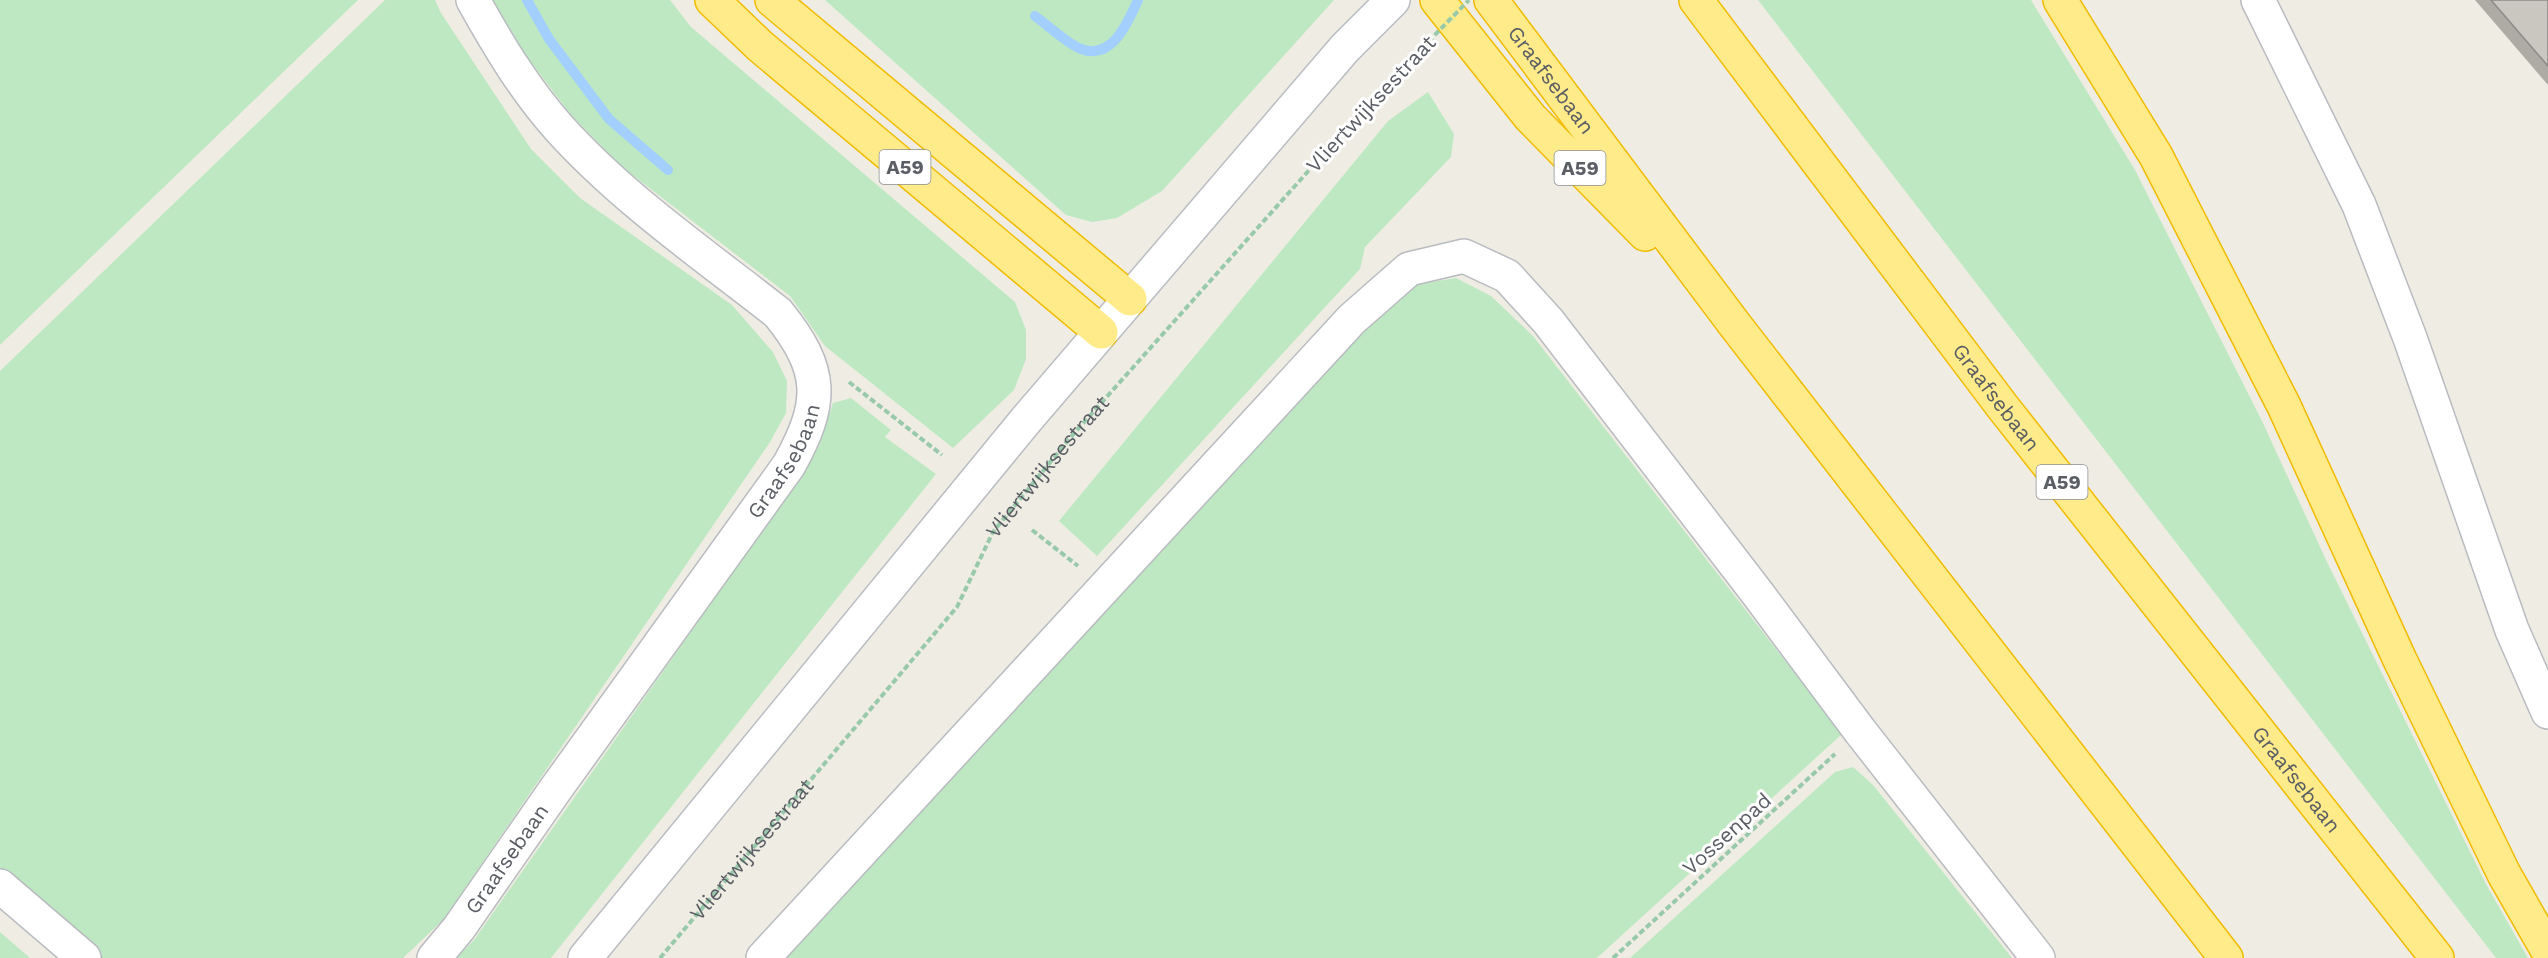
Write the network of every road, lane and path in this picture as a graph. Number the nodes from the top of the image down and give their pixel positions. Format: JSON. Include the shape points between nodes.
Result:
{"nodes":[{"id":1,"x":474,"y":0,"type":"edge"},
{"id":2,"x":712,"y":0,"type":"edge"},
{"id":3,"x":772,"y":0,"type":"edge"},
{"id":4,"x":1393,"y":0,"type":"edge"},
{"id":5,"x":1437,"y":0,"type":"edge"},
{"id":6,"x":1468,"y":0,"type":"edge"},
{"id":7,"x":1491,"y":0,"type":"edge"},
{"id":8,"x":1696,"y":0,"type":"edge"},
{"id":9,"x":2060,"y":0,"type":"edge"},
{"id":10,"x":2258,"y":0,"type":"edge"},
{"id":11,"x":1130,"y":298,"type":"junction"},
{"id":12,"x":1734,"y":325,"type":"junction"},
{"id":13,"x":1101,"y":332,"type":"junction"},
{"id":14,"x":813,"y":373,"type":"junction"},
{"id":15,"x":942,"y":455,"type":"dead end"},
{"id":16,"x":1032,"y":530,"type":"dead end"},
{"id":17,"x":1104,"y":588,"type":"junction"},
{"id":18,"x":2548,"y":712,"type":"edge"},
{"id":19,"x":1860,"y":731,"type":"junction"},
{"id":20,"x":0,"y":886,"type":"edge"},
{"id":21,"x":2548,"y":951,"type":"edge"},
{"id":22,"x":84,"y":958,"type":"edge"},
{"id":23,"x":434,"y":958,"type":"edge"},
{"id":24,"x":585,"y":958,"type":"edge"},
{"id":25,"x":660,"y":958,"type":"edge"},
{"id":26,"x":764,"y":958,"type":"edge"},
{"id":27,"x":1613,"y":958,"type":"edge"},
{"id":28,"x":2037,"y":958,"type":"edge"},
{"id":29,"x":2226,"y":958,"type":"edge"},
{"id":30,"x":2437,"y":958,"type":"edge"}],
"edges":[{"from":1,"to":14,"type":"street","name":"Graafsebaan","via":[[514,69],[558,128],[613,183],[778,313],[799,339]]},
{"from":2,"to":13,"type":"highway","number":"A59","via":[[760,46]]},
{"from":3,"to":11,"type":"highway","number":"A59"},
{"from":4,"to":11,"type":"street","via":[[1345,48]]},
{"from":5,"to":12,"type":"highway","number":"A59","via":[[1530,117]]},
{"from":6,"to":25,"type":"path","name":"Vliertwijksestraat","bridge":true,"via":[[1378,93],[1070,438],[993,532],[957,607]]},
{"from":7,"to":12,"type":"highway","name":"Graafsebaan","number":"A59"},
{"from":8,"to":30,"type":"highway","name":"Graafsebaan","number":"A59","via":[[2002,406]]},
{"from":9,"to":21,"type":"highway","via":[[2156,156],[2284,406],[2400,660],[2504,874]]},
{"from":10,"to":18,"type":"street","via":[[2359,205],[2512,630]]},
{"from":11,"to":13,"type":"street"},
{"from":12,"to":29,"type":"highway","name":"Graafsebaan","number":"A59"},
{"from":13,"to":24,"type":"street"},
{"from":14,"to":15,"type":"path","via":[[849,382]]},
{"from":14,"to":23,"type":"street","name":"Graafsebaan","via":[[814,410],[789,465]]},
{"from":16,"to":17,"type":"path"},
{"from":17,"to":19,"type":"street","via":[[1353,319],[1409,270],[1464,256],[1507,276],[1548,321]]},
{"from":17,"to":26,"type":"street"},
{"from":19,"to":27,"type":"path","name":"Vossenpad"},
{"from":19,"to":28,"type":"street"},
{"from":20,"to":22,"type":"street"}]}
